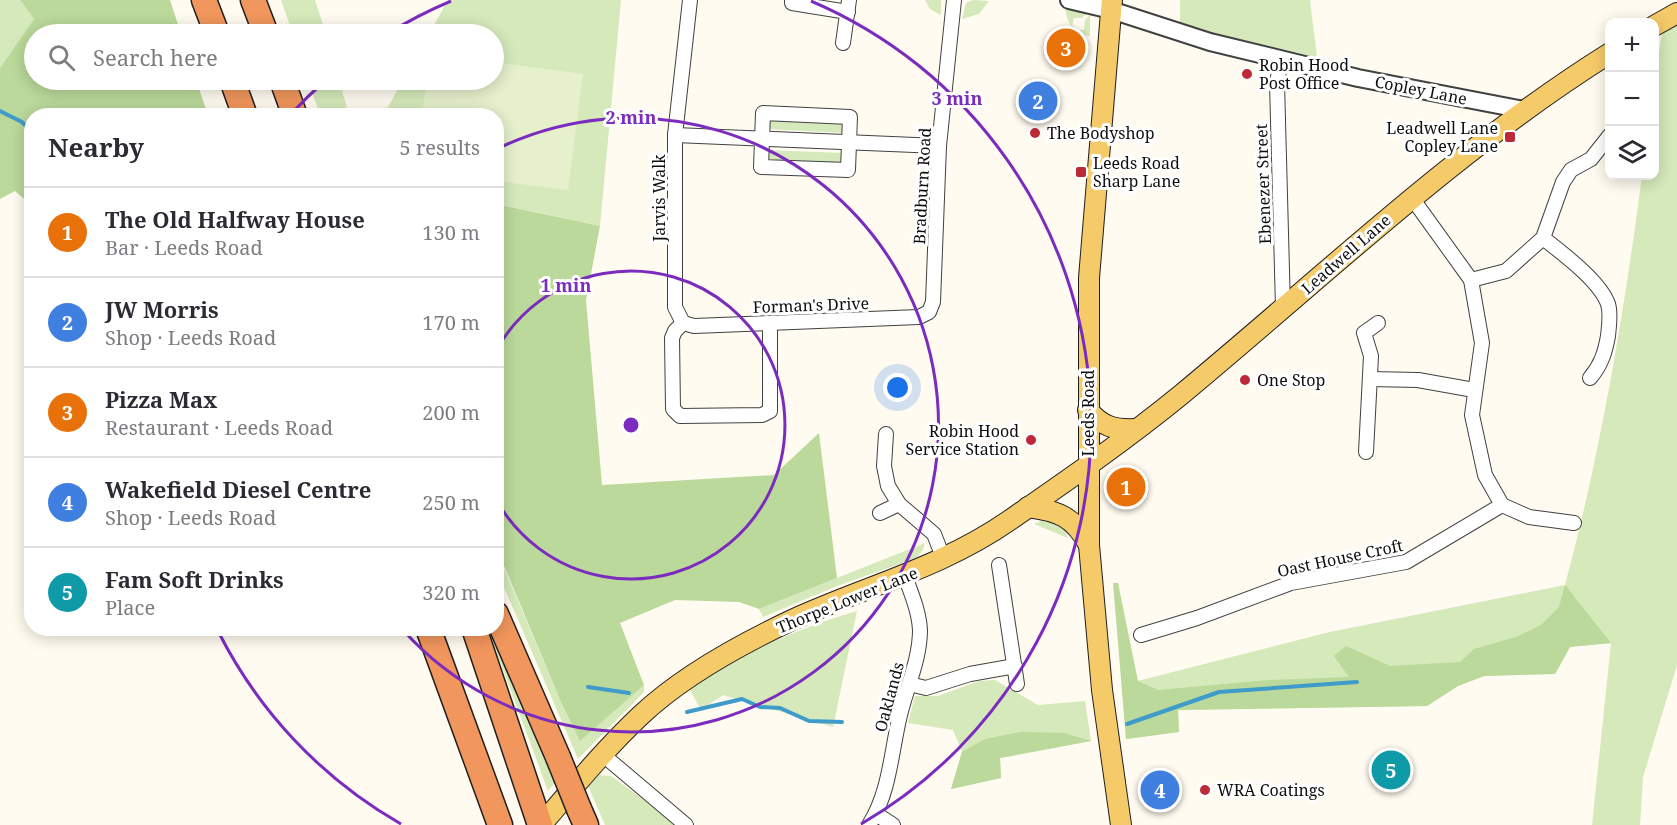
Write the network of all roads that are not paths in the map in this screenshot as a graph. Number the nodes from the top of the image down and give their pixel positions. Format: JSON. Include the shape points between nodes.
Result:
{"nodes":[{"id":1,"x":204,"y":0,"type":"edge"},
{"id":2,"x":253,"y":0,"type":"edge"},
{"id":3,"x":690,"y":0,"type":"edge"},
{"id":4,"x":792,"y":0,"type":"edge"},
{"id":5,"x":954,"y":0,"type":"edge"},
{"id":6,"x":1069,"y":0,"type":"edge"},
{"id":7,"x":1111,"y":5,"type":"edge"},
{"id":8,"x":848,"y":6,"type":"edge"},
{"id":9,"x":1677,"y":13,"type":"edge"},
{"id":10,"x":1659,"y":23,"type":"edge"},
{"id":11,"x":213,"y":24,"type":"edge"},
{"id":12,"x":262,"y":24,"type":"edge"},
{"id":13,"x":843,"y":43,"type":"dead end"},
{"id":14,"x":1605,"y":56,"type":"edge"},
{"id":15,"x":1281,"y":59,"type":"junction"},
{"id":16,"x":236,"y":90,"type":"edge"},
{"id":17,"x":286,"y":90,"type":"edge"},
{"id":18,"x":242,"y":108,"type":"edge"},
{"id":19,"x":292,"y":108,"type":"edge"},
{"id":20,"x":1524,"y":110,"type":"junction"},
{"id":21,"x":675,"y":135,"type":"junction"},
{"id":22,"x":762,"y":140,"type":"junction"},
{"id":23,"x":1605,"y":141,"type":"edge"},
{"id":24,"x":849,"y":143,"type":"junction"},
{"id":25,"x":939,"y":146,"type":"junction"},
{"id":26,"x":1412,"y":198,"type":"junction"},
{"id":27,"x":1543,"y":238,"type":"junction"},
{"id":28,"x":1471,"y":280,"type":"junction"},
{"id":29,"x":933,"y":302,"type":"joint"},
{"id":30,"x":1283,"y":308,"type":"junction"},
{"id":31,"x":683,"y":323,"type":"junction"},
{"id":32,"x":770,"y":323,"type":"junction"},
{"id":33,"x":1378,"y":323,"type":"dead end"},
{"id":34,"x":1590,"y":378,"type":"dead end"},
{"id":35,"x":1370,"y":379,"type":"junction"},
{"id":36,"x":1474,"y":390,"type":"junction"},
{"id":37,"x":1088,"y":410,"type":"junction"},
{"id":38,"x":1136,"y":429,"type":"junction"},
{"id":39,"x":886,"y":434,"type":"dead end"},
{"id":40,"x":1366,"y":452,"type":"dead end"},
{"id":41,"x":1088,"y":464,"type":"junction"},
{"id":42,"x":899,"y":504,"type":"junction"},
{"id":43,"x":1502,"y":505,"type":"junction"},
{"id":44,"x":1028,"y":507,"type":"junction"},
{"id":45,"x":880,"y":513,"type":"dead end"},
{"id":46,"x":1574,"y":523,"type":"dead end"},
{"id":47,"x":1089,"y":545,"type":"junction"},
{"id":48,"x":944,"y":560,"type":"junction"},
{"id":49,"x":999,"y":565,"type":"dead end"},
{"id":50,"x":905,"y":576,"type":"junction"},
{"id":51,"x":504,"y":632,"type":"edge"},
{"id":52,"x":1141,"y":635,"type":"dead end"},
{"id":53,"x":431,"y":636,"type":"edge"},
{"id":54,"x":477,"y":636,"type":"edge"},
{"id":55,"x":1015,"y":666,"type":"junction"},
{"id":56,"x":909,"y":684,"type":"junction"},
{"id":57,"x":1017,"y":684,"type":"dead end"},
{"id":58,"x":602,"y":754,"type":"junction"},
{"id":59,"x":583,"y":817,"type":"edge"},
{"id":60,"x":538,"y":818,"type":"edge"},
{"id":61,"x":872,"y":819,"type":"edge"},
{"id":62,"x":500,"y":825,"type":"edge"},
{"id":63,"x":686,"y":825,"type":"edge"},
{"id":64,"x":893,"y":825,"type":"edge"},
{"id":65,"x":1121,"y":825,"type":"edge"}],
"edges":[{"from":1,"to":11,"type":"highway"},
{"from":2,"to":12,"type":"highway"},
{"from":3,"to":21,"type":"street","name":"Jarvis Walk"},
{"from":4,"to":8,"type":"street"},
{"from":5,"to":25,"type":"street","name":"Bradburn Road"},
{"from":6,"to":7,"type":"street","name":"Copley Lane"},
{"from":7,"to":15,"type":"street","name":"Copley Lane","via":[[1179,34]]},
{"from":7,"to":37,"type":"main road","name":"Leeds Road","via":[[1089,278]]},
{"from":8,"to":13,"type":"street"},
{"from":9,"to":10,"type":"main road"},
{"from":14,"to":20,"type":"main road","name":"Leadwell Lane"},
{"from":15,"to":20,"type":"street","name":"Copley Lane"},
{"from":15,"to":30,"type":"street","name":"Ebenezer Street","via":[[1277,83]]},
{"from":16,"to":18,"type":"highway"},
{"from":17,"to":19,"type":"highway"},
{"from":20,"to":26,"type":"main road","name":"Leadwell Lane"},
{"from":21,"to":22,"type":"street"},
{"from":21,"to":31,"type":"street","name":"Jarvis Walk","via":[[675,307]]},
{"from":22,"to":24,"type":"street"},
{"from":22,"to":24,"type":"street","via":[[763,113],[850,117]]},
{"from":22,"to":24,"type":"street","via":[[761,167],[848,171]]},
{"from":23,"to":27,"type":"street","via":[[1591,159],[1571,170],[1563,182]]},
{"from":24,"to":25,"type":"street"},
{"from":25,"to":29,"type":"street","name":"Bradburn Road"},
{"from":26,"to":28,"type":"street"},
{"from":26,"to":30,"type":"main road","name":"Leadwell Lane"},
{"from":27,"to":28,"type":"street","via":[[1506,270]]},
{"from":27,"to":34,"type":"street","via":[[1601,291],[1609,305],[1606,347],[1600,366]]},
{"from":28,"to":36,"type":"street","via":[[1482,343]]},
{"from":29,"to":32,"type":"street","name":"Forman's Drive","via":[[928,312],[919,317]]},
{"from":30,"to":38,"type":"main road","name":"Leadwell Lane"},
{"from":31,"to":32,"type":"street","name":"Forman's Drive"},
{"from":31,"to":32,"type":"street","via":[[672,338],[673,409],[680,416],[762,415],[770,411]]},
{"from":33,"to":35,"type":"street","via":[[1364,333],[1371,356]]},
{"from":35,"to":36,"type":"street","via":[[1418,380]]},
{"from":35,"to":40,"type":"street"},
{"from":36,"to":43,"type":"street","via":[[1476,440],[1485,475]]},
{"from":37,"to":38,"type":"main road","via":[[1108,427]]},
{"from":37,"to":41,"type":"main road","name":"Leeds Road"},
{"from":38,"to":41,"type":"main road","name":"Leadwell Lane"},
{"from":39,"to":42,"type":"street","via":[[884,466],[888,486]]},
{"from":41,"to":44,"type":"main road","name":"Thorpe Lower Lane"},
{"from":41,"to":47,"type":"main road","name":"Leeds Road"},
{"from":42,"to":45,"type":"street"},
{"from":42,"to":48,"type":"street","via":[[934,534]]},
{"from":43,"to":46,"type":"street","via":[[1529,517]]},
{"from":43,"to":52,"type":"street","name":"Oast House Croft","via":[[1406,562],[1291,583]]},
{"from":44,"to":47,"type":"main road","via":[[1063,514],[1081,530]]},
{"from":44,"to":48,"type":"main road","name":"Thorpe Lower Lane"},
{"from":47,"to":65,"type":"main road","name":"Leeds Road","via":[[1102,690]]},
{"from":48,"to":50,"type":"main road","name":"Thorpe Lower Lane"},
{"from":49,"to":55,"type":"street"},
{"from":50,"to":56,"type":"street","name":"Oaklands","via":[[920,627],[918,654]]},
{"from":50,"to":58,"type":"main road","name":"Thorpe Lower Lane","via":[[791,621],[684,680]]},
{"from":51,"to":59,"type":"highway","bridge":true},
{"from":53,"to":62,"type":"highway"},
{"from":54,"to":60,"type":"highway"},
{"from":55,"to":56,"type":"street","via":[[970,674],[926,688]]},
{"from":55,"to":57,"type":"street"},
{"from":56,"to":61,"type":"street","name":"Oaklands","via":[[883,796]]},
{"from":58,"to":60,"type":"main road","name":"Thorpe Lower Lane"},
{"from":58,"to":63,"type":"street"},
{"from":61,"to":64,"type":"street"}]}
